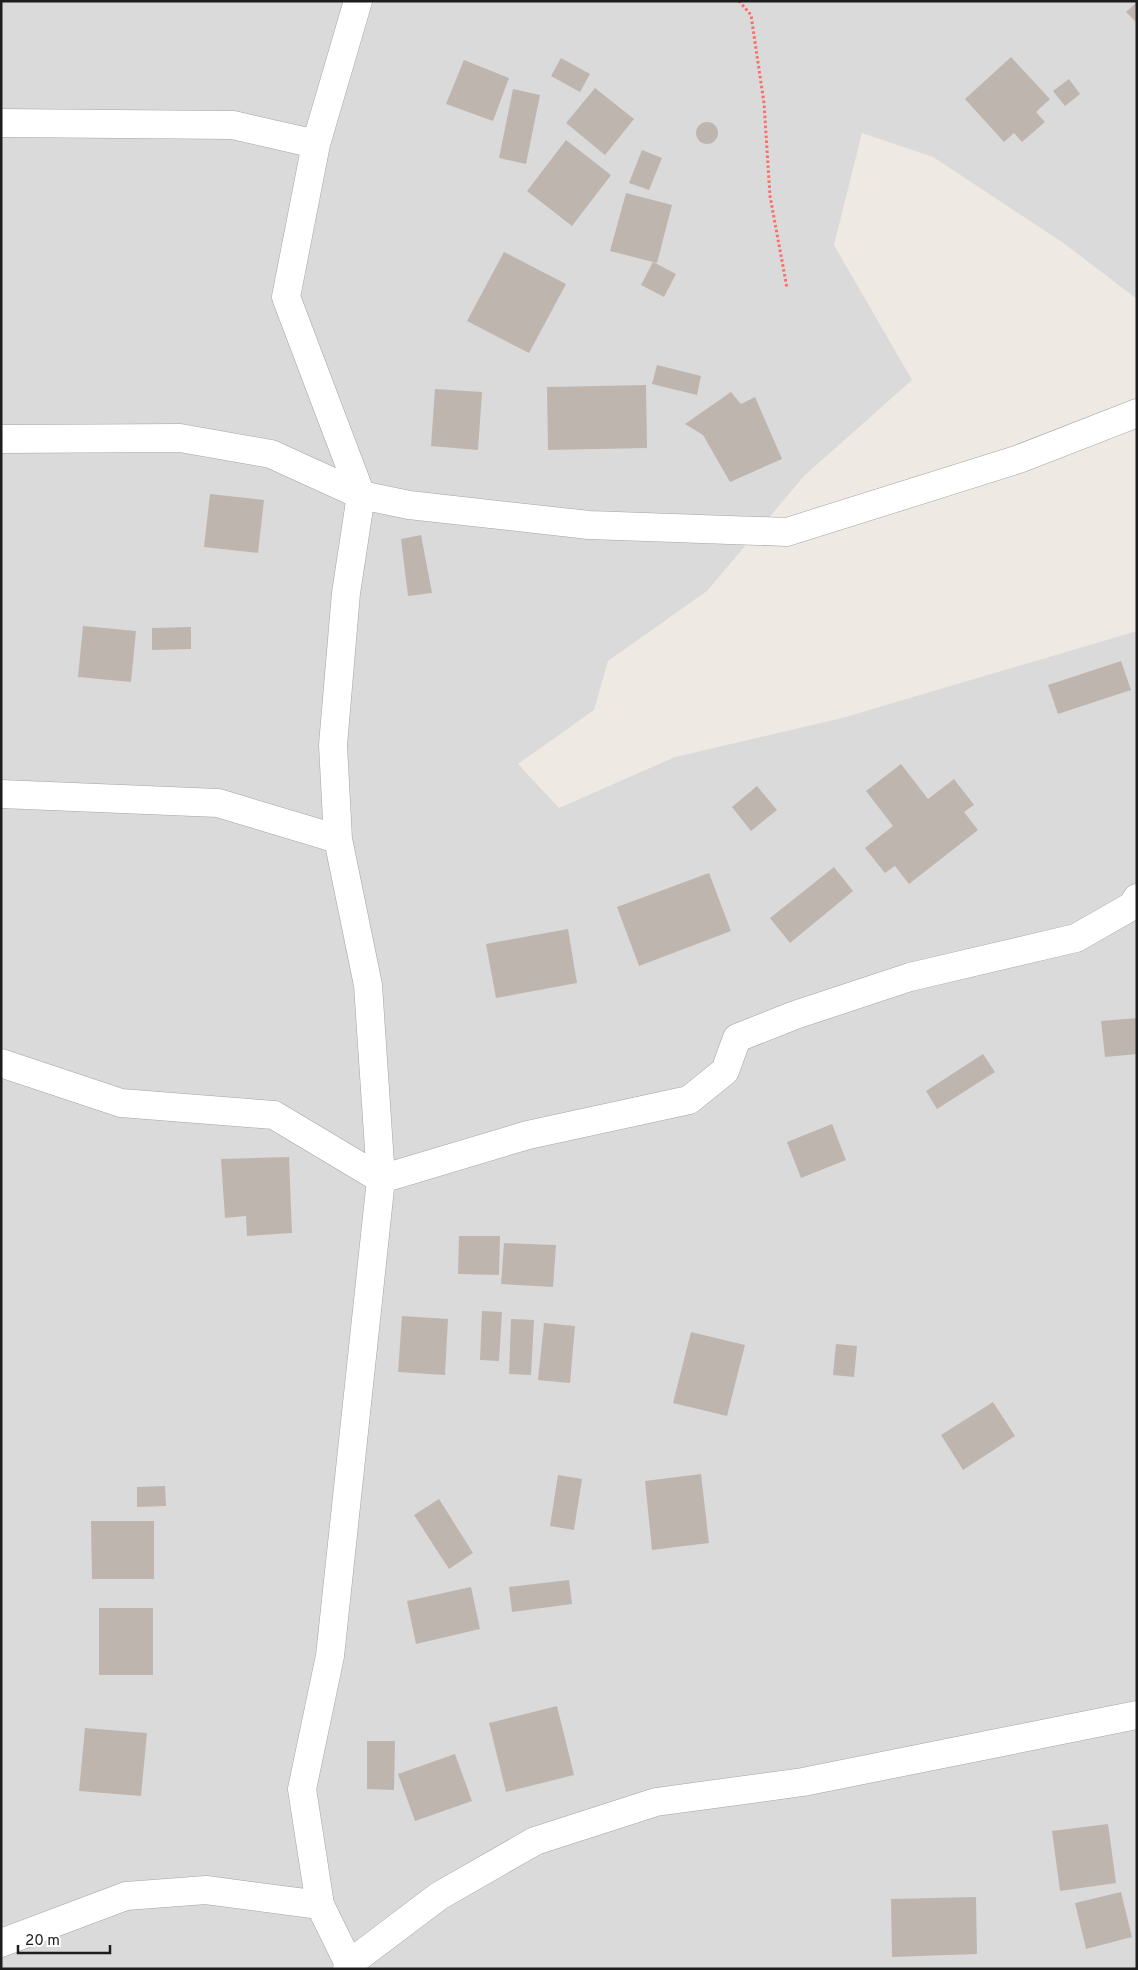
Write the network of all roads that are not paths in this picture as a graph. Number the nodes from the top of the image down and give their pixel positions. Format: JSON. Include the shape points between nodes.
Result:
{"nodes":[{"id":1,"x":358,"y":1,"type":"edge"},
{"id":2,"x":1,"y":123,"type":"edge"},
{"id":3,"x":316,"y":144,"type":"junction"},
{"id":4,"x":1137,"y":413,"type":"edge"},
{"id":5,"x":1,"y":439,"type":"edge"},
{"id":6,"x":361,"y":495,"type":"junction"},
{"id":7,"x":1,"y":794,"type":"edge"},
{"id":8,"x":338,"y":839,"type":"junction"},
{"id":9,"x":1137,"y":898,"type":"edge"},
{"id":10,"x":1,"y":1063,"type":"edge"},
{"id":11,"x":380,"y":1179,"type":"junction"},
{"id":12,"x":1137,"y":1715,"type":"edge"},
{"id":13,"x":320,"y":1905,"type":"junction"},
{"id":14,"x":1,"y":1943,"type":"edge"},
{"id":15,"x":348,"y":1966,"type":"edge"}],
"edges":[{"from":1,"to":3,"type":"street"},
{"from":2,"to":3,"type":"street","via":[[233,125]]},
{"from":3,"to":6,"type":"street","via":[[286,297]]},
{"from":4,"to":6,"type":"street","via":[[1019,459],[787,532],[589,525],[409,504]]},
{"from":5,"to":6,"type":"street","via":[[180,438],[271,454]]},
{"from":6,"to":8,"type":"street","via":[[346,593],[333,745]]},
{"from":7,"to":8,"type":"street","via":[[218,803]]},
{"from":8,"to":11,"type":"street","via":[[368,985]]},
{"from":9,"to":11,"type":"street","via":[[1132,906],[1076,938],[910,977],[737,1038],[725,1071],[689,1100],[528,1135]]},
{"from":10,"to":11,"type":"street","via":[[121,1103],[274,1115]]},
{"from":11,"to":13,"type":"street","via":[[330,1656],[302,1789]]},
{"from":12,"to":15,"type":"street","via":[[803,1782],[656,1802],[535,1841],[439,1896]]},
{"from":13,"to":14,"type":"street","via":[[206,1890],[126,1896]]},
{"from":13,"to":15,"type":"street"}]}
